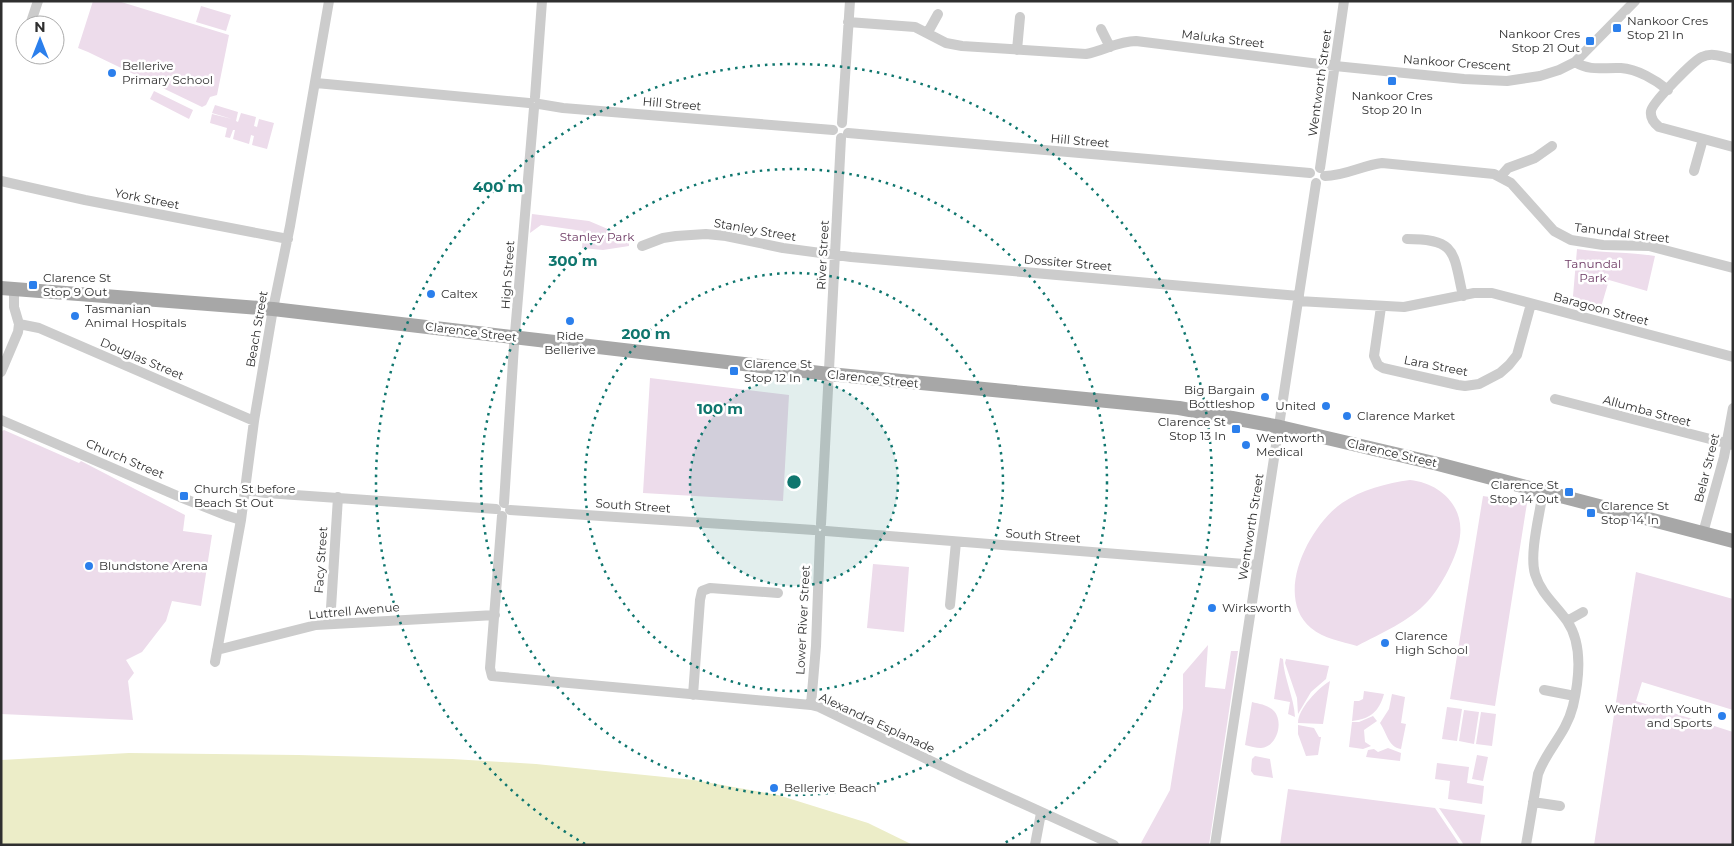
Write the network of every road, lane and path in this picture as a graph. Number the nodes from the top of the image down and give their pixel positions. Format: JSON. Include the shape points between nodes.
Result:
{"nodes":[{"id":1,"x":38,"y":1,"type":"edge"},
{"id":2,"x":329,"y":1,"type":"edge"},
{"id":3,"x":542,"y":1,"type":"edge"},
{"id":4,"x":850,"y":1,"type":"edge"},
{"id":5,"x":1344,"y":1,"type":"edge"},
{"id":6,"x":1635,"y":1,"type":"edge"},
{"id":7,"x":938,"y":14,"type":"dead end"},
{"id":8,"x":33,"y":15,"type":"edge"},
{"id":9,"x":1020,"y":17,"type":"dead end"},
{"id":10,"x":848,"y":22,"type":"junction"},
{"id":11,"x":1101,"y":29,"type":"dead end"},
{"id":12,"x":928,"y":32,"type":"junction"},
{"id":13,"x":1110,"y":47,"type":"junction"},
{"id":14,"x":1017,"y":50,"type":"junction"},
{"id":15,"x":1733,"y":59,"type":"edge"},
{"id":16,"x":1575,"y":62,"type":"junction"},
{"id":17,"x":1335,"y":66,"type":"junction"},
{"id":18,"x":316,"y":83,"type":"junction"},
{"id":19,"x":1668,"y":90,"type":"junction"},
{"id":20,"x":534,"y":103,"type":"junction"},
{"id":21,"x":842,"y":123,"type":"junction"},
{"id":22,"x":833,"y":130,"type":"junction"},
{"id":23,"x":844,"y":135,"type":"junction"},
{"id":24,"x":1703,"y":139,"type":"junction"},
{"id":25,"x":1552,"y":146,"type":"dead end"},
{"id":26,"x":1733,"y":146,"type":"edge"},
{"id":27,"x":1694,"y":171,"type":"dead end"},
{"id":28,"x":1322,"y":172,"type":"junction"},
{"id":29,"x":1310,"y":173,"type":"junction"},
{"id":30,"x":1501,"y":176,"type":"junction"},
{"id":31,"x":1,"y":181,"type":"edge"},
{"id":32,"x":1316,"y":183,"type":"junction"},
{"id":33,"x":1406,"y":238,"type":"dead end"},
{"id":34,"x":288,"y":239,"type":"junction"},
{"id":35,"x":642,"y":246,"type":"dead end"},
{"id":36,"x":835,"y":255,"type":"junction"},
{"id":37,"x":1733,"y":268,"type":"edge"},
{"id":38,"x":8,"y":289,"type":"edge"},
{"id":39,"x":1462,"y":296,"type":"junction"},
{"id":40,"x":1298,"y":298,"type":"junction"},
{"id":41,"x":1531,"y":304,"type":"junction"},
{"id":42,"x":1381,"y":307,"type":"junction"},
{"id":43,"x":273,"y":309,"type":"junction"},
{"id":44,"x":19,"y":324,"type":"junction"},
{"id":45,"x":515,"y":337,"type":"junction"},
{"id":46,"x":1733,"y":357,"type":"edge"},
{"id":47,"x":1,"y":372,"type":"edge"},
{"id":48,"x":829,"y":374,"type":"junction"},
{"id":49,"x":1555,"y":399,"type":"dead end"},
{"id":50,"x":1733,"y":408,"type":"edge"},
{"id":51,"x":1,"y":420,"type":"edge"},
{"id":52,"x":254,"y":421,"type":"junction"},
{"id":53,"x":1280,"y":427,"type":"junction"},
{"id":54,"x":1730,"y":445,"type":"edge"},
{"id":55,"x":244,"y":490,"type":"junction"},
{"id":56,"x":1543,"y":491,"type":"junction"},
{"id":57,"x":338,"y":497,"type":"junction"},
{"id":58,"x":503,"y":509,"type":"junction"},
{"id":59,"x":241,"y":520,"type":"junction"},
{"id":60,"x":820,"y":530,"type":"junction"},
{"id":61,"x":1703,"y":533,"type":"junction"},
{"id":62,"x":1733,"y":541,"type":"edge"},
{"id":63,"x":956,"y":542,"type":"junction"},
{"id":64,"x":1257,"y":565,"type":"junction"},
{"id":65,"x":778,"y":593,"type":"dead end"},
{"id":66,"x":950,"y":606,"type":"dead end"},
{"id":67,"x":1583,"y":612,"type":"dead end"},
{"id":68,"x":495,"y":615,"type":"junction"},
{"id":69,"x":1567,"y":621,"type":"junction"},
{"id":70,"x":330,"y":624,"type":"junction"},
{"id":71,"x":217,"y":650,"type":"junction"},
{"id":72,"x":215,"y":662,"type":"dead end"},
{"id":73,"x":492,"y":676,"type":"joint"},
{"id":74,"x":1544,"y":690,"type":"dead end"},
{"id":75,"x":693,"y":695,"type":"junction"},
{"id":76,"x":1575,"y":696,"type":"junction"},
{"id":77,"x":811,"y":705,"type":"junction"},
{"id":78,"x":1533,"y":802,"type":"junction"},
{"id":79,"x":1560,"y":806,"type":"dead end"},
{"id":80,"x":1041,"y":813,"type":"junction"},
{"id":81,"x":1035,"y":845,"type":"edge"},
{"id":82,"x":1114,"y":845,"type":"edge"},
{"id":83,"x":1215,"y":845,"type":"edge"},
{"id":84,"x":1526,"y":845,"type":"edge"}],
"edges":[{"from":1,"to":8,"type":"street"},
{"from":2,"to":18,"type":"street","name":"Beach Street"},
{"from":3,"to":20,"type":"street","name":"High Street"},
{"from":4,"to":10,"type":"street"},
{"from":5,"to":17,"type":"street","name":"Wentworth Street"},
{"from":6,"to":16,"type":"street","name":"Nankoor Crescent"},
{"from":7,"to":12,"type":"street"},
{"from":9,"to":14,"type":"street"},
{"from":10,"to":12,"type":"street","name":"Maluka Street","via":[[910,26]]},
{"from":10,"to":21,"type":"street"},
{"from":11,"to":13,"type":"street"},
{"from":12,"to":14,"type":"street","name":"Maluka Street","via":[[953,44]]},
{"from":13,"to":14,"type":"street","name":"Maluka Street","via":[[1086,54]]},
{"from":13,"to":17,"type":"street","name":"Maluka Street","via":[[1136,41]]},
{"from":15,"to":19,"type":"street","via":[[1713,55],[1700,57]]},
{"from":16,"to":17,"type":"street","name":"Nankoor Crescent","via":[[1540,76],[1506,81]]},
{"from":16,"to":19,"type":"street","via":[[1594,70],[1630,70]]},
{"from":17,"to":28,"type":"street","name":"Wentworth Street"},
{"from":18,"to":20,"type":"street","name":"Hill Street"},
{"from":18,"to":34,"type":"street","name":"Beach Street"},
{"from":19,"to":24,"type":"street","via":[[1652,106],[1654,122],[1659,127]]},
{"from":20,"to":22,"type":"street","name":"Hill Street"},
{"from":20,"to":45,"type":"street","name":"High Street"},
{"from":21,"to":22,"type":"street","via":[[835,125]]},
{"from":21,"to":23,"type":"street","via":[[848,126]]},
{"from":22,"to":23,"type":"street","via":[[835,134]]},
{"from":23,"to":29,"type":"street","name":"Hill Street"},
{"from":23,"to":36,"type":"street","name":"River Street"},
{"from":24,"to":26,"type":"street"},
{"from":24,"to":27,"type":"street"},
{"from":25,"to":30,"type":"street","via":[[1535,158],[1508,168]]},
{"from":28,"to":29,"type":"street","via":[[1314,168]]},
{"from":28,"to":30,"type":"street","via":[[1337,175],[1382,163]]},
{"from":28,"to":32,"type":"street","via":[[1322,181]]},
{"from":29,"to":32,"type":"street","via":[[1311,180]]},
{"from":30,"to":37,"type":"street","name":"Tanundal Street","via":[[1554,231],[1571,240],[1603,245],[1649,246]]},
{"from":31,"to":34,"type":"street","name":"York Street"},
{"from":32,"to":40,"type":"street","name":"Wentworth Street"},
{"from":33,"to":39,"type":"street","via":[[1432,240],[1448,248],[1454,256]]},
{"from":34,"to":43,"type":"street","name":"Beach Street"},
{"from":35,"to":36,"type":"street","name":"Stanley Street","via":[[670,237],[706,234]]},
{"from":36,"to":40,"type":"street","name":"Dossiter Street"},
{"from":36,"to":48,"type":"street","name":"River Street"},
{"from":38,"to":43,"type":"main road","name":"Clarence Street"},
{"from":38,"to":44,"type":"street"},
{"from":39,"to":41,"type":"street","name":"Baragoon Street","via":[[1492,293]]},
{"from":39,"to":42,"type":"street","name":"Baragoon Street","via":[[1412,306]]},
{"from":40,"to":42,"type":"street","name":"Baragoon Street"},
{"from":40,"to":53,"type":"street","name":"Wentworth Street"},
{"from":41,"to":42,"type":"street","name":"Lara Street","via":[[1518,350],[1509,365],[1489,380],[1465,386],[1378,365],[1374,356]]},
{"from":41,"to":46,"type":"street","name":"Baragoon Street"},
{"from":43,"to":45,"type":"main road","name":"Clarence Street"},
{"from":43,"to":52,"type":"street","name":"Beach Street"},
{"from":44,"to":47,"type":"street"},
{"from":44,"to":52,"type":"street","name":"Douglas Street","via":[[39,328]]},
{"from":45,"to":48,"type":"main road","name":"Clarence Street"},
{"from":45,"to":58,"type":"street","name":"High Street"},
{"from":48,"to":53,"type":"main road","name":"Clarence Street","via":[[1150,405]]},
{"from":48,"to":60,"type":"street","name":"Lower River Street"},
{"from":49,"to":54,"type":"street","name":"Allumba Street"},
{"from":50,"to":54,"type":"street","name":"Belar Street"},
{"from":51,"to":59,"type":"street","name":"Church Street"},
{"from":52,"to":55,"type":"street","name":"Beach Street"},
{"from":53,"to":56,"type":"main road","name":"Clarence Street"},
{"from":53,"to":64,"type":"street","name":"Wentworth Street"},
{"from":54,"to":61,"type":"street","name":"Belar Street"},
{"from":55,"to":57,"type":"street","name":"South Street"},
{"from":55,"to":59,"type":"street","name":"Beach Street"},
{"from":56,"to":61,"type":"main road","name":"Clarence Street"},
{"from":56,"to":69,"type":"street","via":[[1534,572],[1544,594]]},
{"from":57,"to":58,"type":"street","name":"South Street"},
{"from":57,"to":70,"type":"street","name":"Facy Street"},
{"from":58,"to":60,"type":"street","name":"South Street"},
{"from":58,"to":68,"type":"street","name":"High Street"},
{"from":59,"to":71,"type":"street","name":"Beach Street"},
{"from":60,"to":63,"type":"street","name":"South Street"},
{"from":60,"to":77,"type":"street","name":"Lower River Street"},
{"from":61,"to":62,"type":"main road","name":"Clarence Street"},
{"from":63,"to":64,"type":"street","name":"South Street"},
{"from":63,"to":66,"type":"street"},
{"from":64,"to":83,"type":"street","name":"Wentworth Street"},
{"from":65,"to":75,"type":"street","via":[[710,588],[702,591]]},
{"from":67,"to":69,"type":"street"},
{"from":68,"to":70,"type":"street","name":"Luttrell Avenue"},
{"from":68,"to":73,"type":"street","name":"High Street"},
{"from":69,"to":76,"type":"street","via":[[1573,631],[1578,654]]},
{"from":70,"to":71,"type":"street","name":"Luttrell Avenue"},
{"from":71,"to":72,"type":"street","name":"Beach Street"},
{"from":73,"to":75,"type":"street","name":"Alexandra Esplanade"},
{"from":74,"to":76,"type":"street"},
{"from":75,"to":77,"type":"street","name":"Alexandra Esplanade"},
{"from":76,"to":78,"type":"street","via":[[1564,730],[1541,764]]},
{"from":77,"to":80,"type":"street","name":"Alexandra Esplanade"},
{"from":78,"to":79,"type":"street"},
{"from":78,"to":84,"type":"street"},
{"from":80,"to":81,"type":"street"},
{"from":80,"to":82,"type":"street","name":"Alexandra Esplanade"}]}
